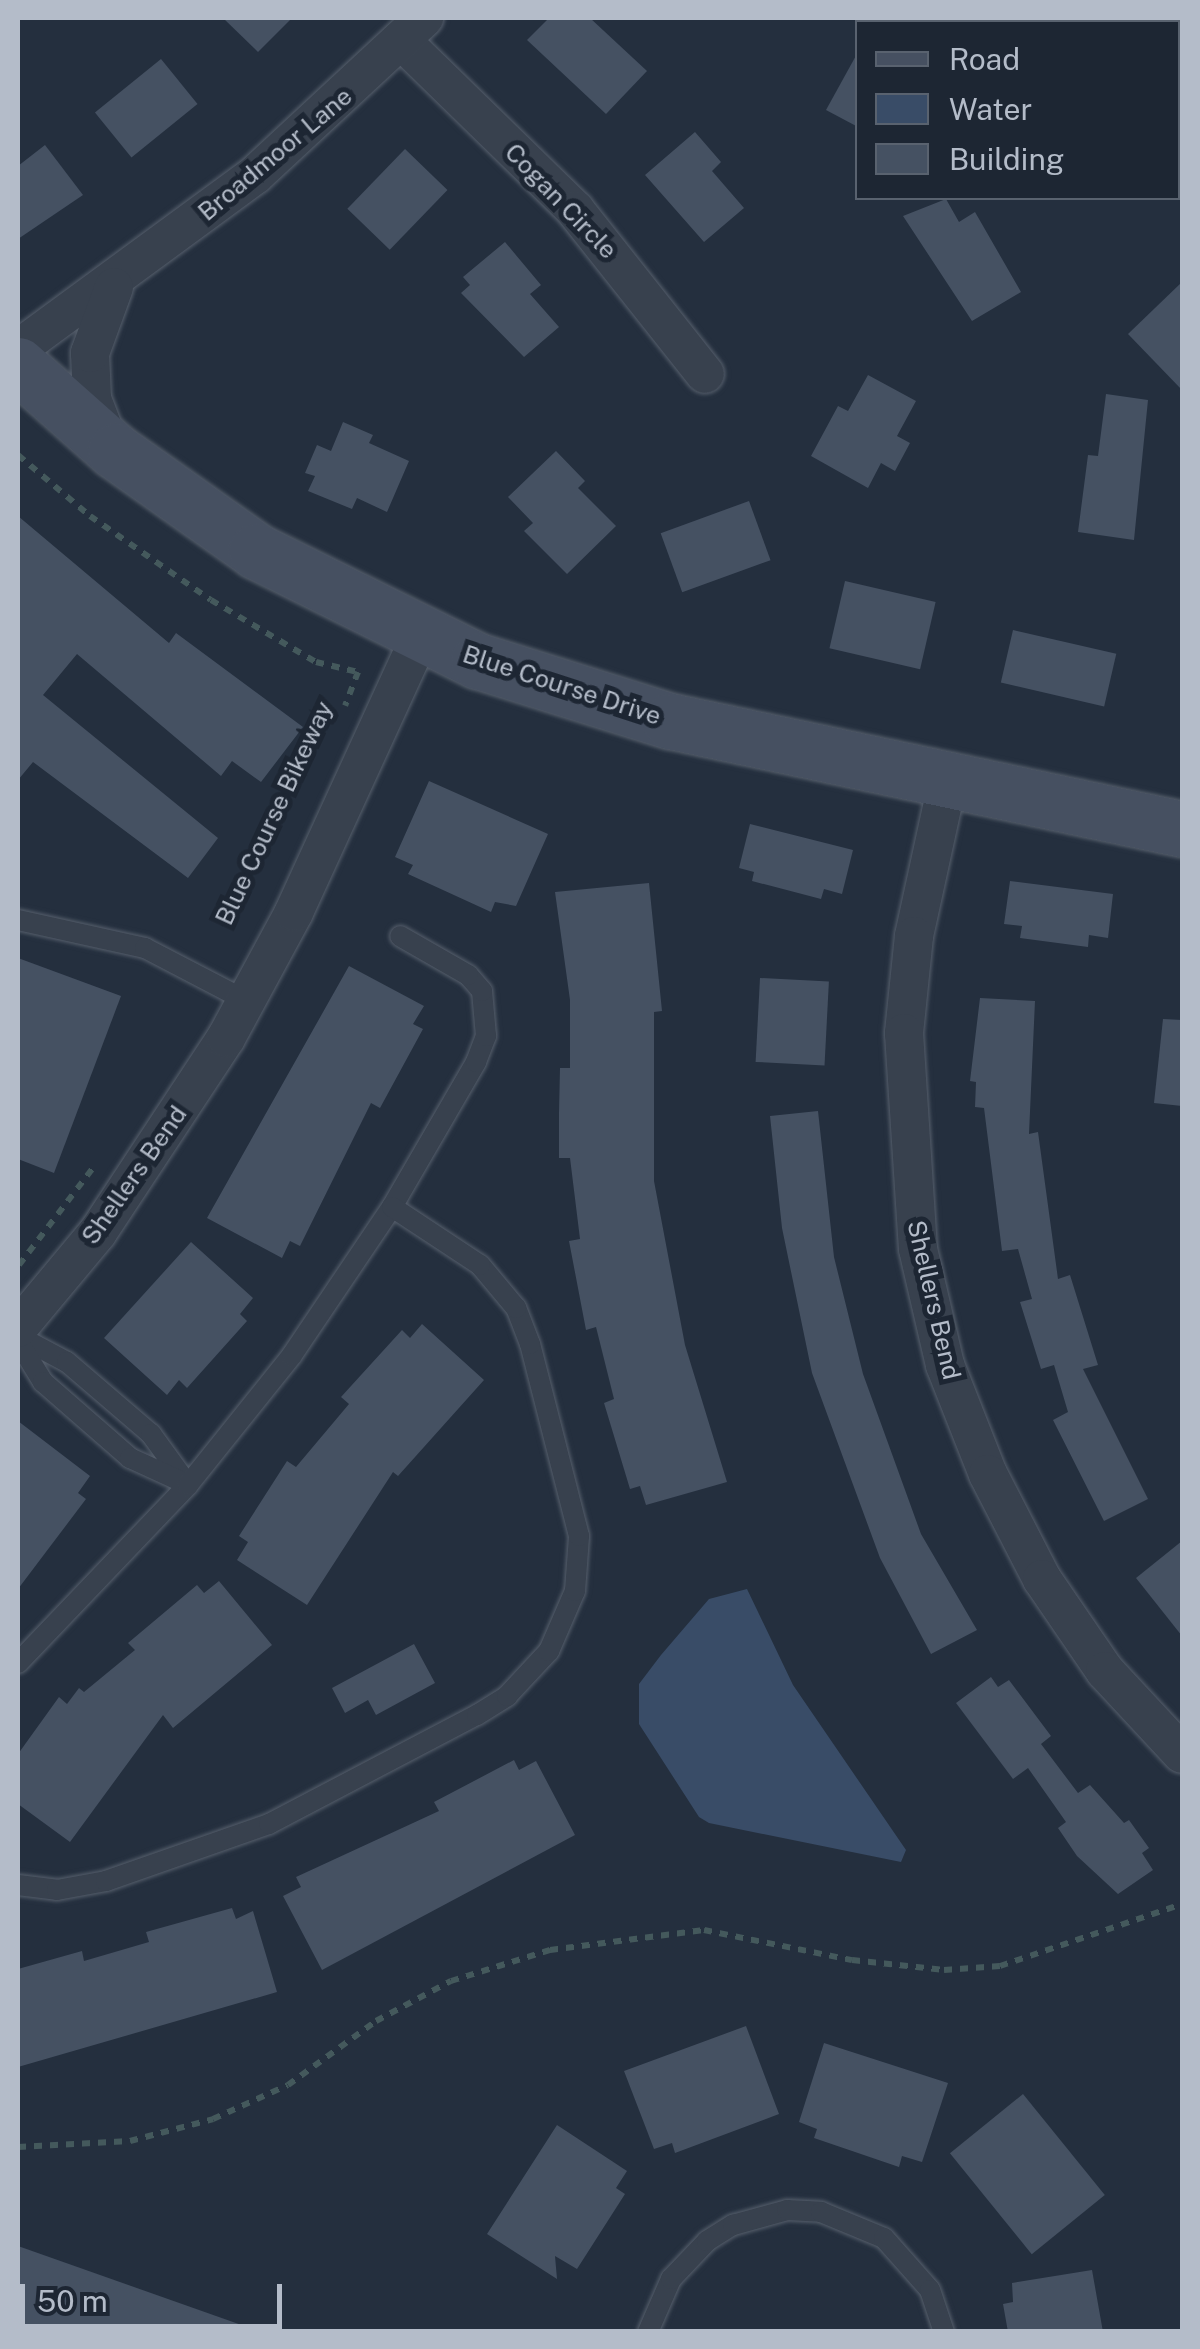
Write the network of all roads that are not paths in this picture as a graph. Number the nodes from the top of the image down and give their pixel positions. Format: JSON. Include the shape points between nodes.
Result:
{"nodes":[{"id":1,"x":412,"y":29,"type":"edge"},
{"id":2,"x":118,"y":280,"type":"junction"},
{"id":3,"x":18,"y":349,"type":"edge"},
{"id":4,"x":18,"y":365,"type":"edge"},
{"id":5,"x":705,"y":374,"type":"dead end"},
{"id":6,"x":115,"y":451,"type":"junction"},
{"id":7,"x":420,"y":636,"type":"junction"},
{"id":8,"x":948,"y":780,"type":"junction"},
{"id":9,"x":1182,"y":829,"type":"edge"},
{"id":10,"x":18,"y":920,"type":"edge"},
{"id":11,"x":400,"y":936,"type":"dead end"},
{"id":12,"x":247,"y":1001,"type":"junction"},
{"id":13,"x":392,"y":1207,"type":"junction"},
{"id":14,"x":18,"y":1328,"type":"edge"},
{"id":15,"x":18,"y":1339,"type":"edge"},
{"id":16,"x":188,"y":1484,"type":"junction"},
{"id":17,"x":18,"y":1664,"type":"edge"},
{"id":18,"x":1182,"y":1754,"type":"edge"},
{"id":19,"x":18,"y":1885,"type":"edge"},
{"id":20,"x":648,"y":2332,"type":"edge"},
{"id":21,"x":944,"y":2332,"type":"edge"}],
"edges":[{"from":1,"to":2,"type":"street","name":"Broadmoor Lane","via":[[255,175]]},
{"from":1,"to":5,"type":"street","name":"Cogan Circle","via":[[575,210]]},
{"from":2,"to":3,"type":"street","name":"Broadmoor Lane"},
{"from":2,"to":6,"type":"street","name":"Broadmoor Lane","via":[[98,316],[90,354],[97,417]]},
{"from":4,"to":6,"type":"main road","name":"Blue Course Drive"},
{"from":6,"to":7,"type":"main road","name":"Blue Course Drive","via":[[256,551]]},
{"from":7,"to":8,"type":"main road","name":"Blue Course Drive","via":[[595,702]]},
{"from":7,"to":12,"type":"street","name":"Shellers Bend"},
{"from":8,"to":9,"type":"main road","name":"Blue Course Drive"},
{"from":8,"to":18,"type":"street","name":"Shellers Bend","via":[[914,936],[904,1033],[916,1232],[945,1365],[988,1474],[1042,1579],[1105,1671]]},
{"from":10,"to":12,"type":"lane","via":[[144,948]]},
{"from":11,"to":13,"type":"lane","via":[[468,975],[487,1012],[476,1062]]},
{"from":12,"to":14,"type":"street","name":"Shellers Bend","via":[[98,1232]]},
{"from":13,"to":16,"type":"lane","via":[[292,1355]]},
{"from":13,"to":19,"type":"lane","via":[[480,1266],[516,1308],[530,1344],[578,1536],[576,1591],[549,1651],[517,1686],[476,1715],[269,1824],[106,1881],[56,1890]]},
{"from":15,"to":16,"type":"lane","via":[[67,1362],[151,1434]]},
{"from":15,"to":16,"type":"lane","via":[[44,1382],[130,1458]]},
{"from":16,"to":17,"type":"lane"},
{"from":20,"to":21,"type":"lane","via":[[671,2279],[707,2241],[733,2225],[787,2210],[821,2212],[884,2238],[930,2290]]}]}
